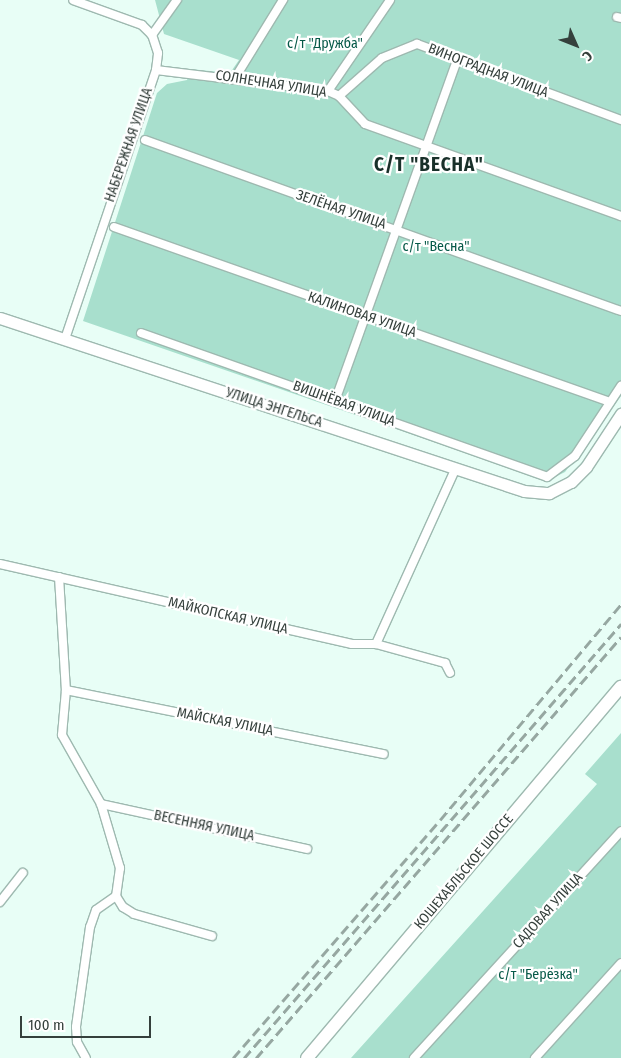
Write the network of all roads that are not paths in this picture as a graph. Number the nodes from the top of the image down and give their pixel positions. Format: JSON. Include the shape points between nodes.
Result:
{"nodes":[{"id":1,"x":72,"y":0,"type":"edge"},
{"id":2,"x":177,"y":0,"type":"edge"},
{"id":3,"x":284,"y":0,"type":"edge"},
{"id":4,"x":390,"y":0,"type":"edge"},
{"id":5,"x":152,"y":35,"type":"junction"},
{"id":6,"x":457,"y":61,"type":"junction"},
{"id":7,"x":156,"y":70,"type":"junction"},
{"id":8,"x":235,"y":78,"type":"junction"},
{"id":9,"x":328,"y":91,"type":"junction"},
{"id":10,"x":339,"y":96,"type":"junction"},
{"id":11,"x":621,"y":120,"type":"edge"},
{"id":12,"x":145,"y":140,"type":"dead end"},
{"id":13,"x":425,"y":146,"type":"junction"},
{"id":14,"x":621,"y":216,"type":"edge"},
{"id":15,"x":114,"y":227,"type":"dead end"},
{"id":16,"x":398,"y":229,"type":"junction"},
{"id":17,"x":621,"y":311,"type":"edge"},
{"id":18,"x":366,"y":317,"type":"junction"},
{"id":19,"x":0,"y":318,"type":"edge"},
{"id":20,"x":141,"y":333,"type":"dead end"},
{"id":21,"x":65,"y":339,"type":"junction"},
{"id":22,"x":621,"y":386,"type":"edge"},
{"id":23,"x":335,"y":401,"type":"junction"},
{"id":24,"x":610,"y":402,"type":"junction"},
{"id":25,"x":621,"y":414,"type":"edge"},
{"id":26,"x":456,"y":468,"type":"junction"},
{"id":27,"x":0,"y":564,"type":"edge"},
{"id":28,"x":59,"y":577,"type":"junction"},
{"id":29,"x":376,"y":644,"type":"junction"},
{"id":30,"x":450,"y":673,"type":"dead end"},
{"id":31,"x":66,"y":690,"type":"junction"},
{"id":32,"x":620,"y":690,"type":"edge"},
{"id":33,"x":384,"y":754,"type":"dead end"},
{"id":34,"x":101,"y":804,"type":"junction"},
{"id":35,"x":621,"y":831,"type":"edge"},
{"id":36,"x":307,"y":849,"type":"dead end"},
{"id":37,"x":23,"y":873,"type":"dead end"},
{"id":38,"x":116,"y":896,"type":"junction"},
{"id":39,"x":0,"y":902,"type":"edge"},
{"id":40,"x":212,"y":936,"type":"dead end"},
{"id":41,"x":621,"y":963,"type":"edge"},
{"id":42,"x":86,"y":1058,"type":"edge"},
{"id":43,"x":307,"y":1058,"type":"edge"},
{"id":44,"x":414,"y":1058,"type":"edge"},
{"id":45,"x":534,"y":1058,"type":"edge"}],
"edges":[{"from":1,"to":5,"type":"street","via":[[142,25]]},
{"from":2,"to":5,"type":"street"},
{"from":3,"to":8,"type":"street"},
{"from":4,"to":9,"type":"street"},
{"from":5,"to":7,"type":"street","name":"НАБЕРЕЖНАЯ УЛИЦА","via":[[158,53]]},
{"from":6,"to":10,"type":"street","name":"ВИНОГРАДНАЯ УЛИЦА","via":[[417,44],[401,48],[375,64]]},
{"from":6,"to":11,"type":"street","name":"ВИНОГРАДНАЯ УЛИЦА"},
{"from":6,"to":13,"type":"street"},
{"from":7,"to":8,"type":"street","name":"СОЛНЕЧНАЯ УЛИЦА"},
{"from":7,"to":21,"type":"street","name":"НАБЕРЕЖНАЯ УЛИЦА"},
{"from":8,"to":9,"type":"street","name":"СОЛНЕЧНАЯ УЛИЦА"},
{"from":9,"to":10,"type":"street","name":"СОЛНЕЧНАЯ УЛИЦА"},
{"from":10,"to":13,"type":"street","name":"СОЛНЕЧНАЯ УЛИЦА","via":[[365,124]]},
{"from":12,"to":16,"type":"street","name":"ЗЕЛЁНАЯ УЛИЦА"},
{"from":13,"to":14,"type":"street","name":"СОЛНЕЧНАЯ УЛИЦА"},
{"from":13,"to":16,"type":"street"},
{"from":15,"to":18,"type":"street","name":"КАЛИНОВАЯ УЛИЦА"},
{"from":16,"to":17,"type":"street","name":"ЗЕЛЁНАЯ УЛИЦА"},
{"from":16,"to":18,"type":"street"},
{"from":18,"to":23,"type":"street"},
{"from":18,"to":24,"type":"street","name":"КАЛИНОВАЯ УЛИЦА"},
{"from":19,"to":21,"type":"street","name":"УЛИЦА ЭНГЕЛЬСА"},
{"from":20,"to":23,"type":"street","name":"ВИШНЁВАЯ УЛИЦА"},
{"from":21,"to":26,"type":"street","name":"УЛИЦА ЭНГЕЛЬСА"},
{"from":22,"to":24,"type":"street"},
{"from":23,"to":24,"type":"street","name":"ВИШНЁВАЯ УЛИЦА","via":[[547,477],[575,456]]},
{"from":25,"to":26,"type":"street","name":"УЛИЦА ЭНГЕЛЬСА","via":[[586,467],[571,482],[549,494],[524,491]]},
{"from":26,"to":29,"type":"street"},
{"from":27,"to":28,"type":"street","name":"МАЙКОПСКАЯ УЛИЦА"},
{"from":28,"to":29,"type":"street","name":"МАЙКОПСКАЯ УЛИЦА","via":[[352,644]]},
{"from":28,"to":31,"type":"street"},
{"from":29,"to":30,"type":"street","name":"МАЙКОПСКАЯ УЛИЦА","via":[[445,663]]},
{"from":31,"to":33,"type":"street","name":"МАЙСКАЯ УЛИЦА"},
{"from":31,"to":34,"type":"street","via":[[62,735]]},
{"from":32,"to":43,"type":"main road","name":"КОШЕХАБЛЬСКОЕ ШОССЕ"},
{"from":34,"to":36,"type":"street","name":"ВЕСЕННЯЯ УЛИЦА"},
{"from":34,"to":38,"type":"street","via":[[120,868]]},
{"from":35,"to":44,"type":"street","name":"САДОВАЯ УЛИЦА"},
{"from":37,"to":39,"type":"street"},
{"from":38,"to":40,"type":"street","via":[[123,907],[134,914]]},
{"from":38,"to":42,"type":"street","via":[[96,910],[90,927],[76,1027],[77,1042]]},
{"from":41,"to":45,"type":"street"}]}
